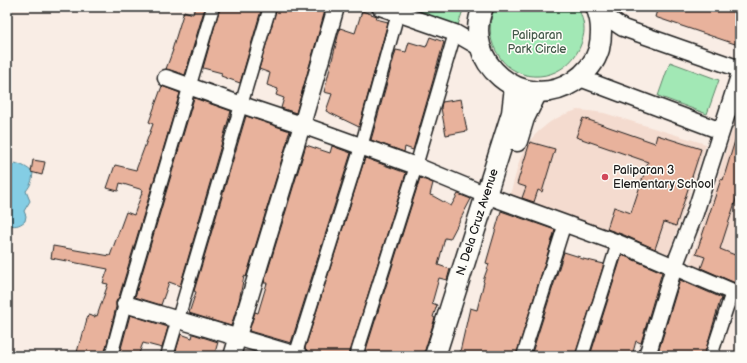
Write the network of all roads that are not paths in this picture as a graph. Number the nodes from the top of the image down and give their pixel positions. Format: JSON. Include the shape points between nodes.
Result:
{"nodes":[{"id":1,"x":213,"y":7,"type":"edge"},
{"id":2,"x":270,"y":7,"type":"edge"},
{"id":3,"x":336,"y":7,"type":"edge"},
{"id":4,"x":380,"y":7,"type":"edge"},
{"id":5,"x":483,"y":7,"type":"edge"},
{"id":6,"x":597,"y":10,"type":"edge"},
{"id":7,"x":398,"y":13,"type":"junction"},
{"id":8,"x":455,"y":33,"type":"junction"},
{"id":9,"x":481,"y":48,"type":"junction"},
{"id":10,"x":740,"y":69,"type":"edge"},
{"id":11,"x":740,"y":73,"type":"edge"},
{"id":12,"x":166,"y":78,"type":"dead end"},
{"id":13,"x":580,"y":78,"type":"junction"},
{"id":14,"x":189,"y":86,"type":"junction"},
{"id":15,"x":515,"y":87,"type":"junction"},
{"id":16,"x":537,"y":92,"type":"junction"},
{"id":17,"x":242,"y":105,"type":"junction"},
{"id":18,"x":302,"y":125,"type":"junction"},
{"id":19,"x":721,"y":131,"type":"junction"},
{"id":20,"x":361,"y":147,"type":"junction"},
{"id":21,"x":416,"y":166,"type":"junction"},
{"id":22,"x":492,"y":197,"type":"junction"},
{"id":23,"x":565,"y":223,"type":"junction"},
{"id":24,"x":618,"y":243,"type":"junction"},
{"id":25,"x":674,"y":267,"type":"junction"},
{"id":26,"x":736,"y":293,"type":"edge"},
{"id":27,"x":125,"y":304,"type":"junction"},
{"id":28,"x":178,"y":320,"type":"junction"},
{"id":29,"x":238,"y":338,"type":"junction"},
{"id":30,"x":111,"y":356,"type":"edge"},
{"id":31,"x":167,"y":356,"type":"edge"},
{"id":32,"x":232,"y":356,"type":"edge"},
{"id":33,"x":297,"y":356,"type":"edge"},
{"id":34,"x":356,"y":356,"type":"edge"},
{"id":35,"x":435,"y":356,"type":"edge"},
{"id":36,"x":448,"y":356,"type":"edge"},
{"id":37,"x":523,"y":356,"type":"edge"},
{"id":38,"x":582,"y":356,"type":"edge"},
{"id":39,"x":647,"y":356,"type":"edge"},
{"id":40,"x":711,"y":356,"type":"edge"}],
"edges":[{"from":1,"to":14,"type":"street"},
{"from":2,"to":17,"type":"street"},
{"from":3,"to":18,"type":"street"},
{"from":4,"to":7,"type":"street"},
{"from":5,"to":9,"type":"street","via":[[479,21]]},
{"from":6,"to":10,"type":"street","via":[[624,28]]},
{"from":6,"to":13,"type":"street","via":[[601,41],[597,55]]},
{"from":7,"to":8,"type":"street"},
{"from":7,"to":20,"type":"street"},
{"from":8,"to":9,"type":"street"},
{"from":8,"to":21,"type":"street"},
{"from":9,"to":15,"type":"street","via":[[494,71]]},
{"from":11,"to":19,"type":"street"},
{"from":12,"to":14,"type":"street"},
{"from":13,"to":16,"type":"street","via":[[552,91]]},
{"from":13,"to":19,"type":"street"},
{"from":14,"to":17,"type":"street"},
{"from":14,"to":27,"type":"street"},
{"from":15,"to":16,"type":"street"},
{"from":15,"to":22,"type":"street","name":"N. Dela Cruz Avenue","via":[[512,113]]},
{"from":16,"to":22,"type":"street","name":"N. Dela Cruz Avenue"},
{"from":17,"to":18,"type":"street"},
{"from":17,"to":28,"type":"street"},
{"from":18,"to":20,"type":"street"},
{"from":18,"to":29,"type":"street"},
{"from":19,"to":25,"type":"street","via":[[695,213]]},
{"from":20,"to":21,"type":"street"},
{"from":20,"to":33,"type":"street"},
{"from":21,"to":22,"type":"street"},
{"from":21,"to":34,"type":"street"},
{"from":22,"to":23,"type":"street"},
{"from":22,"to":35,"type":"street","name":"N. Dela Cruz Avenue"},
{"from":22,"to":36,"type":"street","name":"N. Dela Cruz Avenue"},
{"from":23,"to":24,"type":"street"},
{"from":23,"to":37,"type":"street"},
{"from":24,"to":25,"type":"street"},
{"from":24,"to":38,"type":"street"},
{"from":25,"to":26,"type":"street"},
{"from":25,"to":39,"type":"street"},
{"from":26,"to":40,"type":"street"},
{"from":27,"to":28,"type":"street"},
{"from":27,"to":30,"type":"street"},
{"from":28,"to":29,"type":"street"},
{"from":28,"to":31,"type":"street"},
{"from":29,"to":32,"type":"street"},
{"from":29,"to":33,"type":"street"}]}
